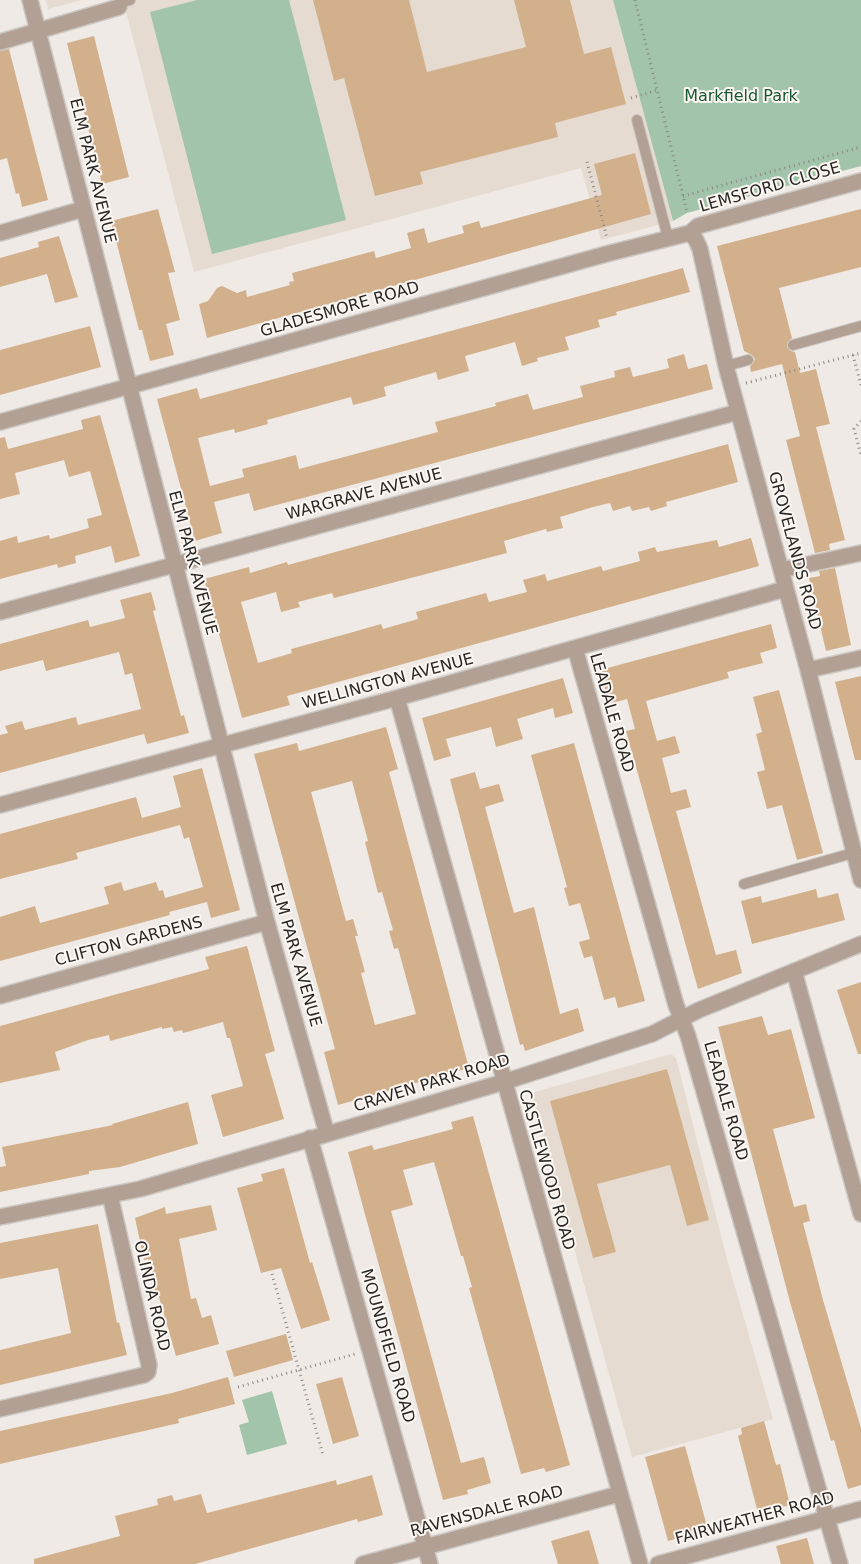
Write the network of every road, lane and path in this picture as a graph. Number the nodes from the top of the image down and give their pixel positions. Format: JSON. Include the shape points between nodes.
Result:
{"nodes":[{"id":1,"x":30,"y":0,"type":"edge"},
{"id":2,"x":635,"y":0,"type":"edge"},
{"id":3,"x":124,"y":4,"type":"edge"},
{"id":4,"x":38,"y":31,"type":"junction"},
{"id":5,"x":0,"y":42,"type":"edge"},
{"id":6,"x":658,"y":90,"type":"junction"},
{"id":7,"x":631,"y":98,"type":"dead end"},
{"id":8,"x":637,"y":120,"type":"dead end"},
{"id":9,"x":861,"y":147,"type":"edge"},
{"id":10,"x":587,"y":162,"type":"dead end"},
{"id":11,"x":861,"y":181,"type":"edge"},
{"id":12,"x":83,"y":209,"type":"junction"},
{"id":13,"x":0,"y":233,"type":"edge"},
{"id":14,"x":690,"y":233,"type":"junction"},
{"id":15,"x":668,"y":238,"type":"junction"},
{"id":16,"x":610,"y":253,"type":"junction"},
{"id":17,"x":861,"y":326,"type":"edge"},
{"id":18,"x":794,"y":346,"type":"dead end"},
{"id":19,"x":861,"y":353,"type":"edge"},
{"id":20,"x":853,"y":355,"type":"junction"},
{"id":21,"x":748,"y":360,"type":"dead end"},
{"id":22,"x":726,"y":366,"type":"junction"},
{"id":23,"x":861,"y":385,"type":"edge"},
{"id":24,"x":128,"y":387,"type":"junction"},
{"id":25,"x":731,"y":387,"type":"junction"},
{"id":26,"x":738,"y":412,"type":"junction"},
{"id":27,"x":861,"y":421,"type":"edge"},
{"id":28,"x":0,"y":422,"type":"edge"},
{"id":29,"x":861,"y":455,"type":"edge"},
{"id":30,"x":861,"y":553,"type":"edge"},
{"id":31,"x":175,"y":564,"type":"junction"},
{"id":32,"x":781,"y":570,"type":"junction"},
{"id":33,"x":785,"y":589,"type":"junction"},
{"id":34,"x":0,"y":612,"type":"edge"},
{"id":35,"x":574,"y":648,"type":"junction"},
{"id":36,"x":861,"y":658,"type":"edge"},
{"id":37,"x":808,"y":670,"type":"junction"},
{"id":38,"x":397,"y":698,"type":"junction"},
{"id":39,"x":221,"y":745,"type":"junction"},
{"id":40,"x":0,"y":805,"type":"edge"},
{"id":41,"x":854,"y":831,"type":"edge"},
{"id":42,"x":853,"y":853,"type":"junction"},
{"id":43,"x":861,"y":880,"type":"edge"},
{"id":44,"x":744,"y":884,"type":"dead end"},
{"id":45,"x":267,"y":922,"type":"junction"},
{"id":46,"x":861,"y":944,"type":"edge"},
{"id":47,"x":794,"y":971,"type":"junction"},
{"id":48,"x":0,"y":996,"type":"edge"},
{"id":49,"x":681,"y":1021,"type":"junction"},
{"id":50,"x":504,"y":1082,"type":"junction"},
{"id":51,"x":327,"y":1134,"type":"junction"},
{"id":52,"x":310,"y":1138,"type":"junction"},
{"id":53,"x":110,"y":1196,"type":"junction"},
{"id":54,"x":861,"y":1214,"type":"edge"},
{"id":55,"x":0,"y":1217,"type":"edge"},
{"id":56,"x":272,"y":1274,"type":"dead end"},
{"id":57,"x":370,"y":1349,"type":"junction"},
{"id":58,"x":300,"y":1370,"type":"junction"},
{"id":59,"x":238,"y":1388,"type":"dead end"},
{"id":60,"x":0,"y":1409,"type":"edge"},
{"id":61,"x":323,"y":1455,"type":"dead end"},
{"id":62,"x":619,"y":1494,"type":"junction"},
{"id":63,"x":861,"y":1509,"type":"edge"},
{"id":64,"x":827,"y":1518,"type":"junction"},
{"id":65,"x":426,"y":1548,"type":"junction"},
{"id":66,"x":363,"y":1564,"type":"edge"},
{"id":67,"x":430,"y":1564,"type":"edge"},
{"id":68,"x":640,"y":1564,"type":"edge"},
{"id":69,"x":658,"y":1564,"type":"edge"},
{"id":70,"x":840,"y":1564,"type":"edge"}],
"edges":[{"from":1,"to":4,"type":"street","name":"ELM PARK AVENUE"},
{"from":2,"to":6,"type":"path"},
{"from":3,"to":4,"type":"street"},
{"from":4,"to":5,"type":"street"},
{"from":4,"to":12,"type":"street","name":"ELM PARK AVENUE"},
{"from":6,"to":7,"type":"path"},
{"from":6,"to":9,"type":"path","via":[[683,196]]},
{"from":8,"to":15,"type":"lane"},
{"from":10,"to":16,"type":"path"},
{"from":11,"to":14,"type":"street","name":"LEMSFORD CLOSE","via":[[698,226]]},
{"from":12,"to":13,"type":"street"},
{"from":12,"to":24,"type":"street","name":"ELM PARK AVENUE"},
{"from":14,"to":15,"type":"street","name":"GLADESMORE ROAD"},
{"from":14,"to":22,"type":"street","name":"GROVELANDS ROAD","via":[[700,249]]},
{"from":15,"to":16,"type":"street","name":"GLADESMORE ROAD"},
{"from":16,"to":24,"type":"street","name":"GLADESMORE ROAD"},
{"from":17,"to":18,"type":"lane"},
{"from":19,"to":20,"type":"path"},
{"from":20,"to":23,"type":"path"},
{"from":20,"to":25,"type":"path"},
{"from":21,"to":22,"type":"lane"},
{"from":22,"to":25,"type":"street","name":"GROVELANDS ROAD"},
{"from":24,"to":28,"type":"street","name":"GLADESMORE ROAD"},
{"from":24,"to":31,"type":"street","name":"ELM PARK AVENUE"},
{"from":25,"to":26,"type":"street","name":"GROVELANDS ROAD"},
{"from":26,"to":31,"type":"street","name":"WARGRAVE AVENUE"},
{"from":26,"to":32,"type":"street","name":"GROVELANDS ROAD"},
{"from":27,"to":29,"type":"path","via":[[854,429]]},
{"from":30,"to":32,"type":"street"},
{"from":31,"to":34,"type":"street","name":"WARGRAVE AVENUE"},
{"from":31,"to":39,"type":"street","name":"ELM PARK AVENUE"},
{"from":32,"to":33,"type":"street","name":"GROVELANDS ROAD"},
{"from":33,"to":35,"type":"street","name":"WELLINGTON AVENUE"},
{"from":33,"to":37,"type":"street","name":"GROVELANDS ROAD"},
{"from":35,"to":38,"type":"street","name":"WELLINGTON AVENUE"},
{"from":35,"to":49,"type":"street","name":"LEADALE ROAD"},
{"from":36,"to":37,"type":"street"},
{"from":37,"to":41,"type":"street","name":"GROVELANDS ROAD"},
{"from":38,"to":39,"type":"street","name":"WELLINGTON AVENUE"},
{"from":38,"to":50,"type":"street","name":"CASTLEWOOD ROAD"},
{"from":39,"to":40,"type":"street","name":"WELLINGTON AVENUE"},
{"from":39,"to":45,"type":"street","name":"ELM PARK AVENUE"},
{"from":41,"to":42,"type":"street","name":"GROVELANDS ROAD"},
{"from":42,"to":43,"type":"street","name":"GROVELANDS ROAD"},
{"from":42,"to":44,"type":"lane"},
{"from":45,"to":48,"type":"street","name":"CLIFTON GARDENS"},
{"from":45,"to":51,"type":"street","name":"ELM PARK AVENUE"},
{"from":46,"to":47,"type":"street","name":"CRAVEN PARK ROAD"},
{"from":47,"to":49,"type":"street","name":"CRAVEN PARK ROAD","via":[[699,1010]]},
{"from":47,"to":54,"type":"street"},
{"from":49,"to":50,"type":"street","name":"CRAVEN PARK ROAD","via":[[652,1034]]},
{"from":49,"to":64,"type":"street","name":"LEADALE ROAD"},
{"from":50,"to":51,"type":"street","name":"CRAVEN PARK ROAD"},
{"from":50,"to":62,"type":"street","name":"CASTLEWOOD ROAD"},
{"from":51,"to":52,"type":"street","name":"CRAVEN PARK ROAD"},
{"from":52,"to":53,"type":"street","name":"CRAVEN PARK ROAD"},
{"from":52,"to":57,"type":"street","name":"MOUNDFIELD ROAD"},
{"from":53,"to":55,"type":"street","name":"CRAVEN PARK ROAD"},
{"from":53,"to":60,"type":"street","name":"OLINDA ROAD","via":[[148,1372]]},
{"from":56,"to":58,"type":"path"},
{"from":57,"to":58,"type":"path"},
{"from":57,"to":65,"type":"street","name":"MOUNDFIELD ROAD"},
{"from":58,"to":59,"type":"path"},
{"from":58,"to":61,"type":"path"},
{"from":62,"to":65,"type":"street","name":"RAVENSDALE ROAD"},
{"from":62,"to":68,"type":"street","name":"CASTLEWOOD ROAD"},
{"from":63,"to":64,"type":"street","name":"FAIRWEATHER ROAD"},
{"from":64,"to":69,"type":"street","name":"FAIRWEATHER ROAD"},
{"from":64,"to":70,"type":"street","name":"LEADALE ROAD"},
{"from":65,"to":66,"type":"street","name":"RAVENSDALE ROAD"},
{"from":65,"to":67,"type":"street","name":"MOUNDFIELD ROAD"}]}
